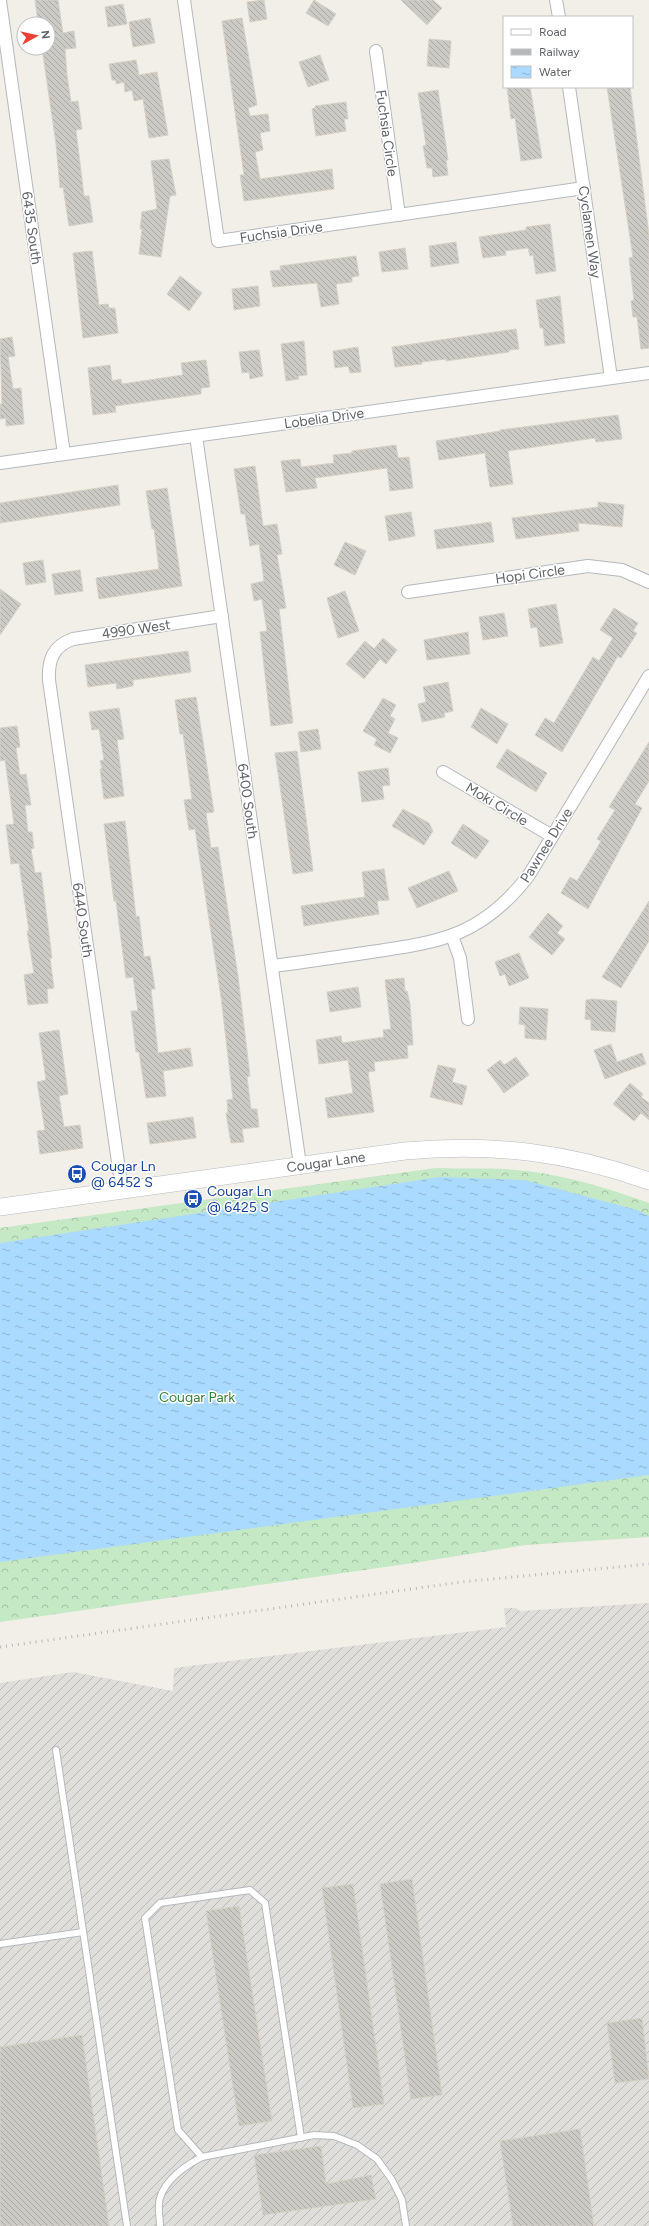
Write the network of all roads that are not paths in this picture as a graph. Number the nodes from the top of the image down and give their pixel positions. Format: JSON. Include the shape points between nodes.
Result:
{"nodes":[{"id":1,"x":184,"y":0,"type":"edge"},
{"id":2,"x":556,"y":0,"type":"edge"},
{"id":3,"x":0,"y":1,"type":"edge"},
{"id":4,"x":559,"y":16,"type":"edge"},
{"id":5,"x":376,"y":51,"type":"dead end"},
{"id":6,"x":570,"y":88,"type":"edge"},
{"id":7,"x":584,"y":188,"type":"junction"},
{"id":8,"x":399,"y":214,"type":"junction"},
{"id":9,"x":649,"y":373,"type":"edge"},
{"id":10,"x":612,"y":378,"type":"junction"},
{"id":11,"x":196,"y":436,"type":"junction"},
{"id":12,"x":64,"y":454,"type":"junction"},
{"id":13,"x":0,"y":463,"type":"edge"},
{"id":14,"x":649,"y":582,"type":"edge"},
{"id":15,"x":408,"y":592,"type":"dead end"},
{"id":16,"x":222,"y":616,"type":"junction"},
{"id":17,"x":55,"y":650,"type":"joint"},
{"id":18,"x":649,"y":676,"type":"edge"},
{"id":19,"x":443,"y":772,"type":"dead end"},
{"id":20,"x":552,"y":836,"type":"junction"},
{"id":21,"x":452,"y":936,"type":"junction"},
{"id":22,"x":272,"y":966,"type":"junction"},
{"id":23,"x":468,"y":1019,"type":"dead end"},
{"id":24,"x":300,"y":1166,"type":"junction"},
{"id":25,"x":649,"y":1181,"type":"edge"},
{"id":26,"x":122,"y":1190,"type":"junction"},
{"id":27,"x":0,"y":1208,"type":"edge"},
{"id":28,"x":56,"y":1750,"type":"dead end"},
{"id":29,"x":83,"y":1932,"type":"junction"},
{"id":30,"x":0,"y":1944,"type":"edge"},
{"id":31,"x":301,"y":2138,"type":"junction"},
{"id":32,"x":202,"y":2157,"type":"junction"},
{"id":33,"x":127,"y":2226,"type":"edge"},
{"id":34,"x":160,"y":2226,"type":"edge"},
{"id":35,"x":406,"y":2226,"type":"edge"}],
"edges":[{"from":1,"to":8,"type":"street","name":"Fuchsia Drive","via":[[218,241]]},
{"from":2,"to":4,"type":"street"},
{"from":3,"to":12,"type":"street","name":"6435 South"},
{"from":5,"to":8,"type":"street","name":"Fuchsia Circle"},
{"from":6,"to":7,"type":"street","name":"Cyclamen Way"},
{"from":7,"to":8,"type":"street","name":"Fuchsia Drive"},
{"from":7,"to":10,"type":"street","name":"Cyclamen Way"},
{"from":9,"to":10,"type":"street","name":"Lobelia Drive"},
{"from":10,"to":11,"type":"street","name":"Lobelia Drive"},
{"from":11,"to":12,"type":"street","name":"Lobelia Drive"},
{"from":11,"to":16,"type":"street","name":"6400 South"},
{"from":12,"to":13,"type":"street","name":"Lobelia Drive"},
{"from":14,"to":15,"type":"street","name":"Hopi Circle","via":[[622,570],[588,566]]},
{"from":16,"to":17,"type":"street","name":"4990 West","via":[[80,637],[66,641]]},
{"from":16,"to":22,"type":"street","name":"6400 South"},
{"from":17,"to":26,"type":"street","name":"6440 South","via":[[49,664],[49,680]]},
{"from":18,"to":20,"type":"street","name":"Pawnee Drive"},
{"from":19,"to":20,"type":"street","name":"Moki Circle"},
{"from":20,"to":21,"type":"street","name":"Pawnee Drive","via":[[529,875],[508,900],[482,921]]},
{"from":21,"to":22,"type":"street","name":"Pawnee Drive","via":[[420,945]]},
{"from":21,"to":23,"type":"street","via":[[460,958]]},
{"from":22,"to":24,"type":"street","name":"6400 South"},
{"from":24,"to":25,"type":"main road","name":"Cougar Lane","via":[[405,1151],[488,1147],[575,1159]]},
{"from":24,"to":26,"type":"main road","name":"Cougar Lane"},
{"from":26,"to":27,"type":"main road","name":"Cougar Lane"},
{"from":28,"to":29,"type":"lane"},
{"from":29,"to":30,"type":"lane"},
{"from":29,"to":33,"type":"lane"},
{"from":31,"to":32,"type":"lane"},
{"from":31,"to":32,"type":"lane","via":[[265,1903],[250,1890],[160,1903],[146,1918],[178,2130]]},
{"from":31,"to":35,"type":"lane","via":[[314,2135],[334,2136],[356,2145],[377,2159],[402,2200]]},
{"from":32,"to":34,"type":"lane","via":[[184,2167],[162,2191],[159,2199]]}]}
